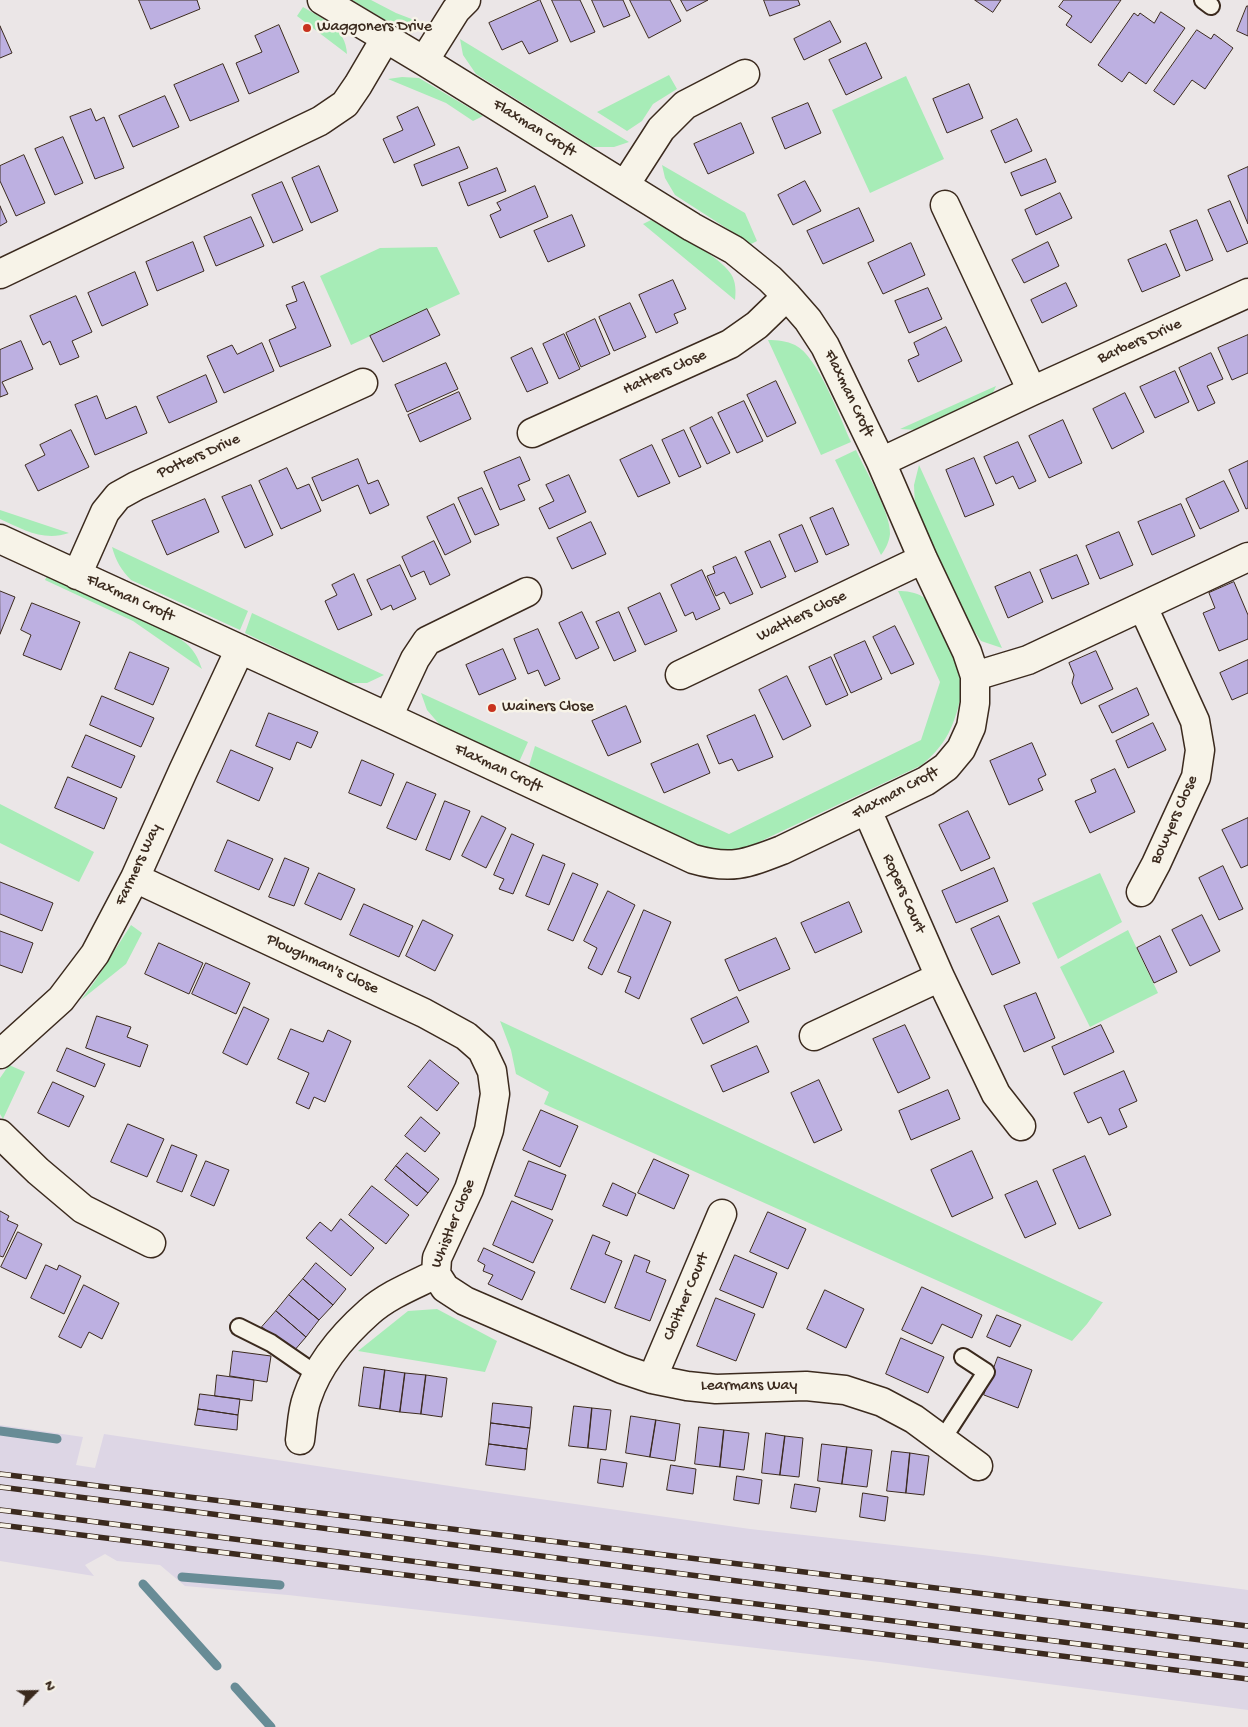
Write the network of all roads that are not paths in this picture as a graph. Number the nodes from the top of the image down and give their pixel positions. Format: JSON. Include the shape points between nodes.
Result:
{"nodes":[{"id":1,"x":322,"y":0,"type":"edge"},
{"id":2,"x":466,"y":0,"type":"edge"},
{"id":3,"x":385,"y":39,"type":"junction"},
{"id":4,"x":424,"y":61,"type":"junction"},
{"id":5,"x":745,"y":74,"type":"dead end"},
{"id":6,"x":625,"y":185,"type":"junction"},
{"id":7,"x":945,"y":205,"type":"dead end"},
{"id":8,"x":0,"y":274,"type":"edge"},
{"id":9,"x":1248,"y":293,"type":"edge"},
{"id":10,"x":787,"y":296,"type":"junction"},
{"id":11,"x":363,"y":383,"type":"dead end"},
{"id":12,"x":1032,"y":391,"type":"junction"},
{"id":13,"x":532,"y":433,"type":"dead end"},
{"id":14,"x":881,"y":462,"type":"junction"},
{"id":15,"x":0,"y":539,"type":"edge"},
{"id":16,"x":1248,"y":557,"type":"edge"},
{"id":17,"x":923,"y":559,"type":"junction"},
{"id":18,"x":77,"y":575,"type":"junction"},
{"id":19,"x":527,"y":592,"type":"dead end"},
{"id":20,"x":1143,"y":607,"type":"junction"},
{"id":21,"x":240,"y":649,"type":"junction"},
{"id":22,"x":680,"y":675,"type":"dead end"},
{"id":23,"x":975,"y":676,"type":"junction"},
{"id":24,"x":388,"y":716,"type":"junction"},
{"id":25,"x":866,"y":810,"type":"junction"},
{"id":26,"x":135,"y":878,"type":"junction"},
{"id":27,"x":1140,"y":892,"type":"dead end"},
{"id":28,"x":940,"y":977,"type":"junction"},
{"id":29,"x":814,"y":1036,"type":"dead end"},
{"id":30,"x":0,"y":1054,"type":"edge"},
{"id":31,"x":492,"y":1071,"type":"joint"},
{"id":32,"x":1021,"y":1126,"type":"dead end"},
{"id":33,"x":0,"y":1134,"type":"edge"},
{"id":34,"x":722,"y":1214,"type":"dead end"},
{"id":35,"x":150,"y":1243,"type":"dead end"},
{"id":36,"x":436,"y":1274,"type":"junction"},
{"id":37,"x":239,"y":1327,"type":"dead end"},
{"id":38,"x":963,"y":1357,"type":"dead end"},
{"id":39,"x":316,"y":1374,"type":"junction"},
{"id":40,"x":652,"y":1379,"type":"junction"},
{"id":41,"x":300,"y":1440,"type":"dead end"},
{"id":42,"x":942,"y":1440,"type":"junction"},
{"id":43,"x":978,"y":1466,"type":"dead end"}],
"edges":[{"from":1,"to":3,"type":"street","name":"Flaxman Croft"},
{"from":2,"to":4,"type":"street","via":[[456,10]]},
{"from":3,"to":4,"type":"street","name":"Flaxman Croft"},
{"from":3,"to":8,"type":"street","via":[[345,104],[320,121]]},
{"from":4,"to":6,"type":"street","name":"Flaxman Croft"},
{"from":5,"to":6,"type":"street","via":[[685,105],[661,130]]},
{"from":6,"to":10,"type":"street","name":"Flaxman Croft","via":[[734,250]]},
{"from":7,"to":12,"type":"street"},
{"from":9,"to":12,"type":"street","name":"Barbers Drive"},
{"from":10,"to":13,"type":"street","name":"Hatters Close","via":[[757,325],[730,344]]},
{"from":10,"to":14,"type":"street","name":"Flaxman Croft","via":[[825,346]]},
{"from":11,"to":18,"type":"street","name":"Potters Drive","via":[[118,496],[105,512]]},
{"from":12,"to":14,"type":"street","name":"Barbers Drive"},
{"from":14,"to":17,"type":"street","name":"Flaxman Croft"},
{"from":15,"to":18,"type":"street","name":"Flaxman Croft"},
{"from":16,"to":20,"type":"street"},
{"from":17,"to":22,"type":"street","name":"Wattlers Close"},
{"from":17,"to":23,"type":"street","name":"Flaxman Croft"},
{"from":18,"to":21,"type":"street","name":"Flaxman Croft"},
{"from":19,"to":24,"type":"street","via":[[428,641],[415,659]]},
{"from":20,"to":23,"type":"street","via":[[1028,660]]},
{"from":20,"to":27,"type":"street","name":"Bowyers Close","via":[[1195,721],[1200,750],[1196,777]]},
{"from":21,"to":24,"type":"street","name":"Flaxman Croft"},
{"from":21,"to":26,"type":"street","name":"Farmers Way"},
{"from":23,"to":25,"type":"street","name":"Flaxman Croft","via":[[971,727],[961,749],[946,767],[926,781]]},
{"from":24,"to":25,"type":"street","name":"Flaxman Croft","via":[[684,855],[710,864],[732,866],[758,859]]},
{"from":25,"to":28,"type":"street","name":"Ropers Court"},
{"from":26,"to":30,"type":"street","name":"Farmers Way","via":[[95,954],[66,992]]},
{"from":26,"to":31,"type":"street","name":"Ploughman's Close","via":[[458,1031],[482,1050]]},
{"from":28,"to":29,"type":"street"},
{"from":28,"to":32,"type":"street","name":"Ropers Court","via":[[996,1094]]},
{"from":31,"to":36,"type":"street","name":"Whistler Close","via":[[495,1094],[489,1130],[469,1189],[437,1258]]},
{"from":33,"to":35,"type":"street","via":[[83,1209]]},
{"from":34,"to":40,"type":"street","name":"Cloither Court"},
{"from":36,"to":39,"type":"street","name":"Whistler Close","via":[[370,1311]]},
{"from":36,"to":40,"type":"street","name":"Learmans Way","via":[[445,1288],[465,1301]]},
{"from":37,"to":39,"type":"lane","via":[[271,1343]]},
{"from":38,"to":42,"type":"lane","via":[[986,1372]]},
{"from":39,"to":41,"type":"street","name":"Whistler Close","via":[[306,1400]]},
{"from":40,"to":42,"type":"street","name":"Learmans Way","via":[[716,1389],[806,1386],[845,1390],[882,1402],[914,1419]]},
{"from":42,"to":43,"type":"street","name":"Learmans Way"}]}
